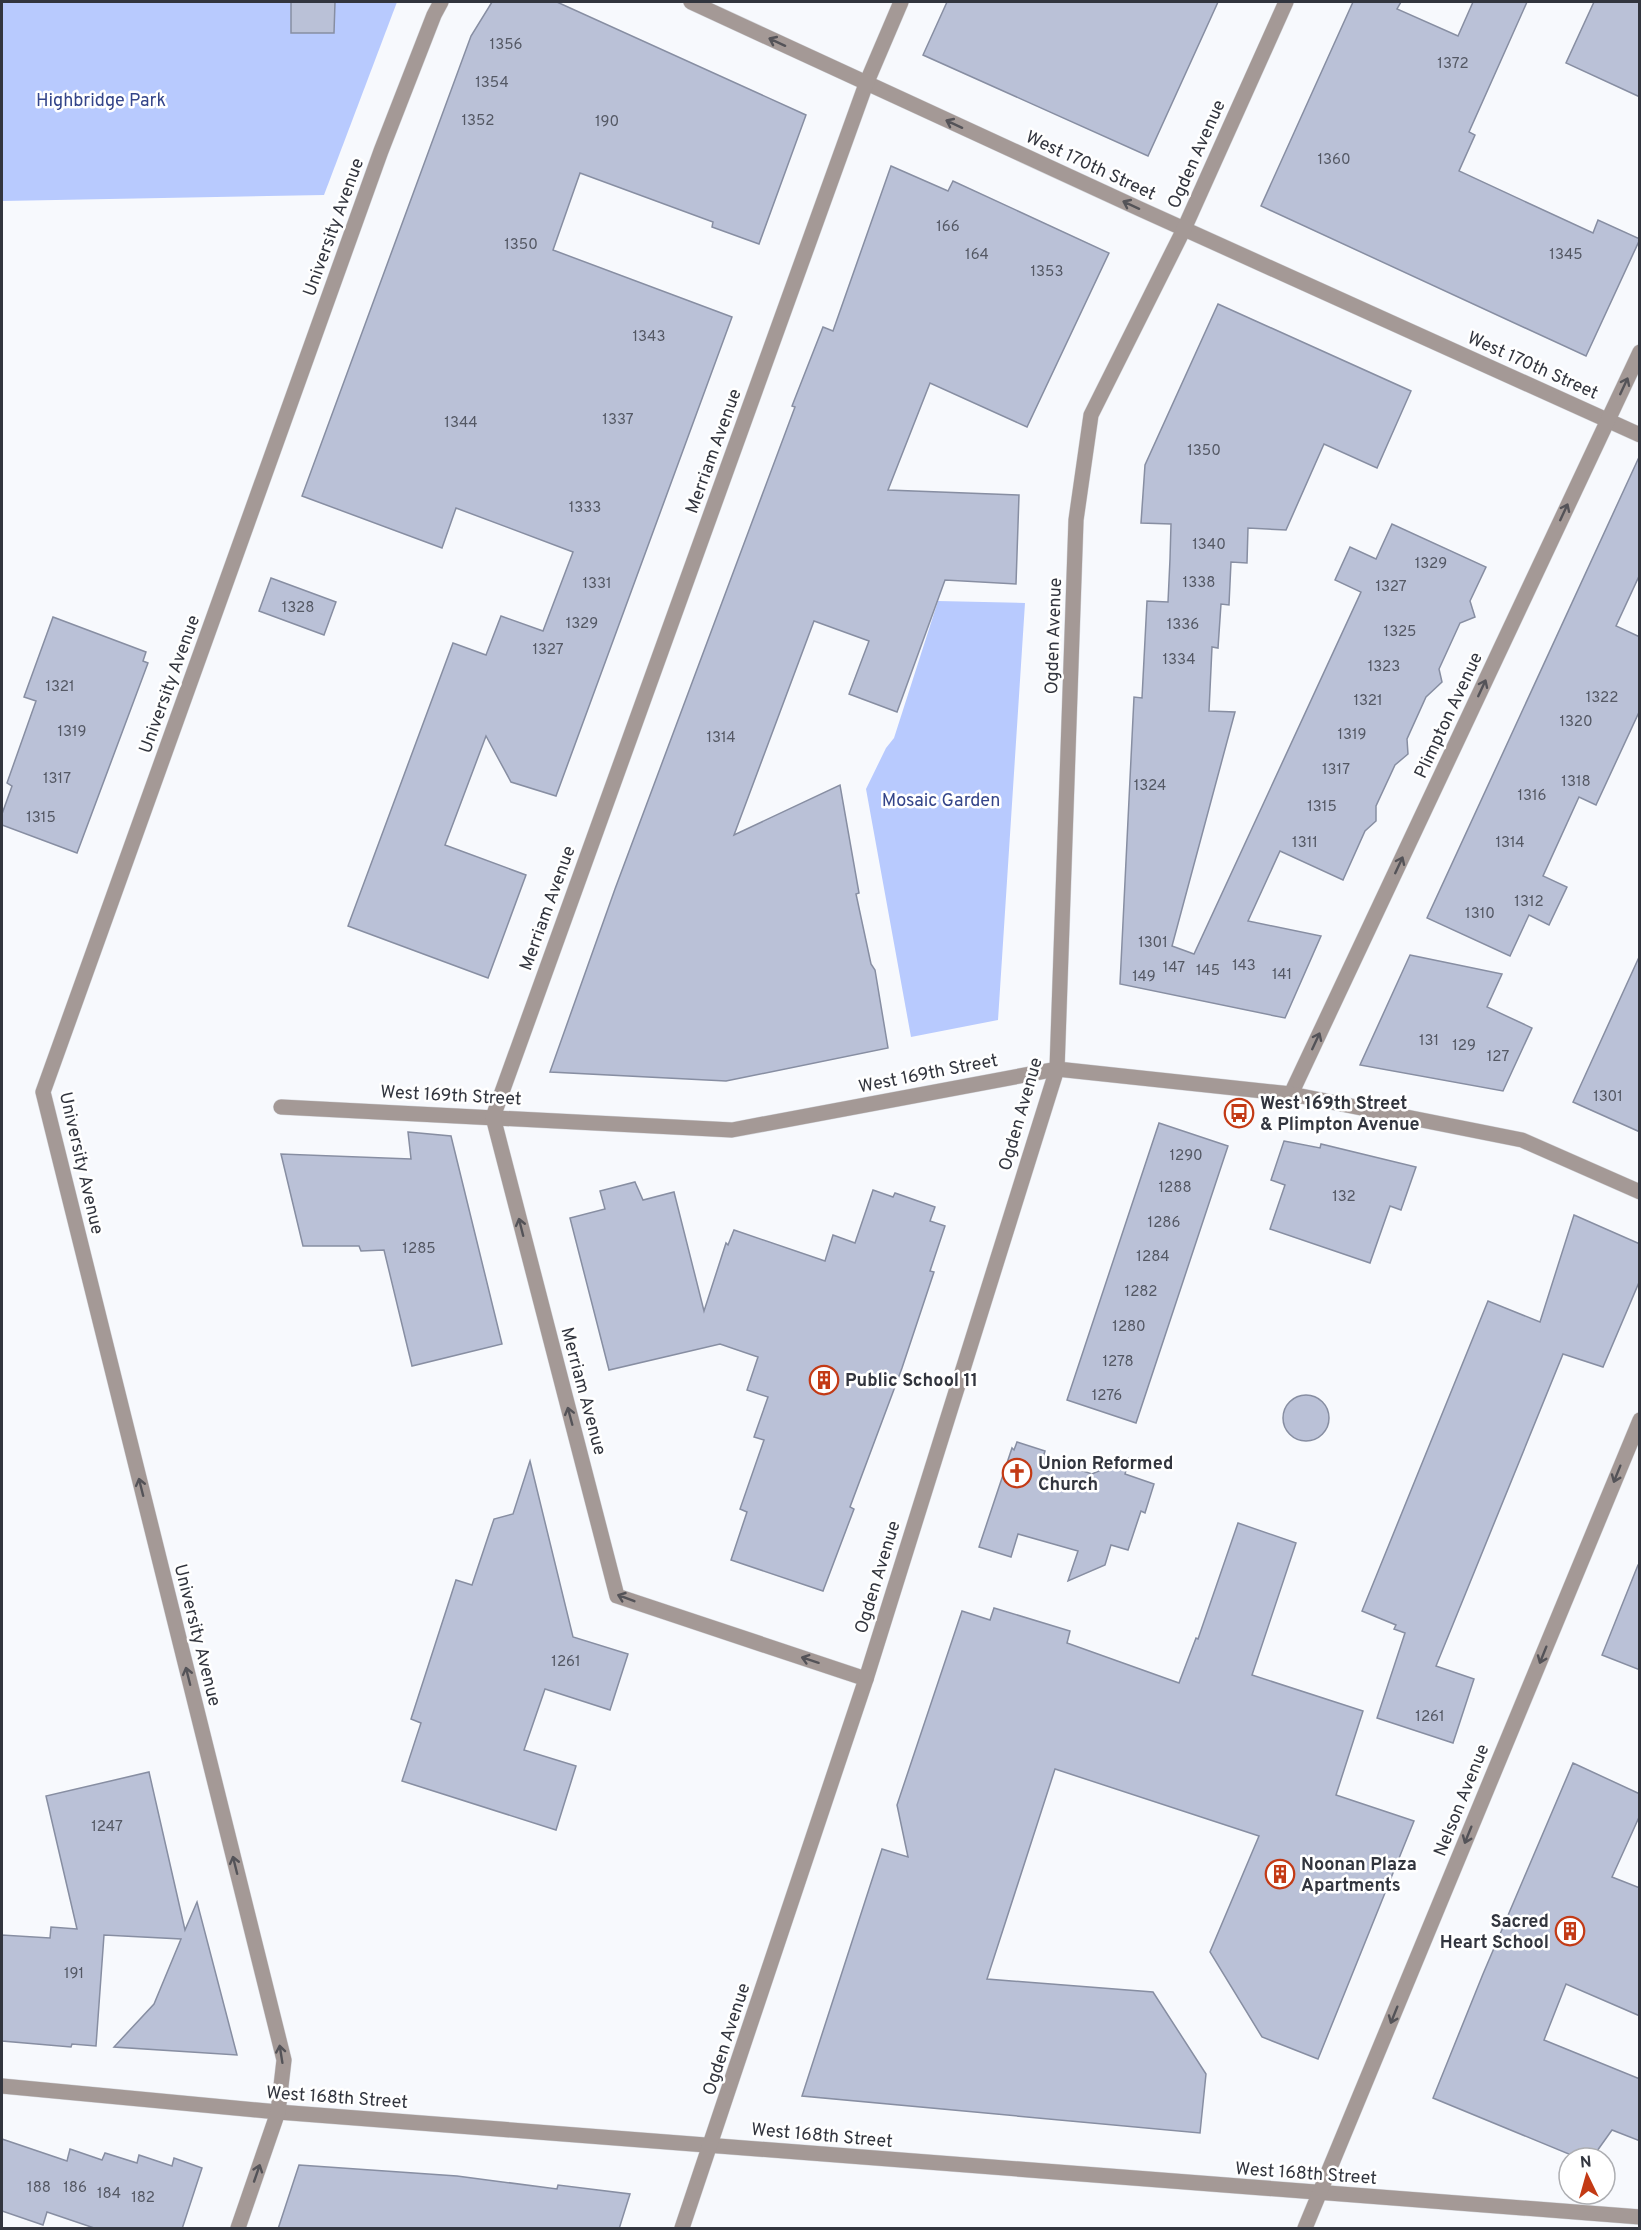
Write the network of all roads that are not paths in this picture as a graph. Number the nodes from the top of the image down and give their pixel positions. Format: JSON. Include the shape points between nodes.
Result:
{"nodes":[{"id":1,"x":441,"y":2,"type":"edge"},
{"id":2,"x":691,"y":2,"type":"edge"},
{"id":3,"x":902,"y":2,"type":"edge"},
{"id":4,"x":1286,"y":2,"type":"edge"},
{"id":5,"x":866,"y":84,"type":"junction"},
{"id":6,"x":1184,"y":229,"type":"junction"},
{"id":7,"x":1640,"y":352,"type":"edge"},
{"id":8,"x":1608,"y":420,"type":"junction"},
{"id":9,"x":1640,"y":435,"type":"edge"},
{"id":10,"x":1057,"y":1069,"type":"junction"},
{"id":11,"x":1291,"y":1094,"type":"junction"},
{"id":12,"x":281,"y":1107,"type":"dead end"},
{"id":13,"x":493,"y":1117,"type":"junction"},
{"id":14,"x":1640,"y":1192,"type":"edge"},
{"id":15,"x":1640,"y":1420,"type":"edge"},
{"id":16,"x":866,"y":1679,"type":"junction"},
{"id":17,"x":2,"y":2086,"type":"edge"},
{"id":18,"x":278,"y":2112,"type":"junction"},
{"id":19,"x":711,"y":2145,"type":"junction"},
{"id":20,"x":1320,"y":2194,"type":"junction"},
{"id":21,"x":1640,"y":2217,"type":"edge"},
{"id":22,"x":238,"y":2229,"type":"edge"},
{"id":23,"x":682,"y":2229,"type":"edge"},
{"id":24,"x":1305,"y":2229,"type":"edge"}],
"edges":[{"from":18,"to":1,"type":"street","name":"University Avenue","one_way":true,"via":[[284,2060],[43,1092],[381,151]]},
{"from":5,"to":2,"type":"street","name":"West 170th Street","one_way":true},
{"from":3,"to":5,"type":"street","name":"Merriam Avenue"},
{"from":4,"to":6,"type":"street","name":"Ogden Avenue"},
{"from":6,"to":5,"type":"street","name":"West 170th Street","one_way":true},
{"from":5,"to":13,"type":"street","name":"Merriam Avenue"},
{"from":6,"to":8,"type":"street","name":"West 170th Street"},
{"from":6,"to":10,"type":"street","name":"Ogden Avenue","via":[[1091,415],[1086,439],[1076,520]]},
{"from":8,"to":7,"type":"street","name":"Plimpton Avenue","one_way":true},
{"from":8,"to":9,"type":"street","name":"West 170th Street"},
{"from":11,"to":8,"type":"street","name":"Plimpton Avenue","one_way":true},
{"from":10,"to":11,"type":"street","name":"West 169th Street"},
{"from":10,"to":13,"type":"street","name":"West 169th Street","via":[[732,1130]]},
{"from":10,"to":16,"type":"street","name":"Ogden Avenue"},
{"from":11,"to":14,"type":"street","name":"West 169th Street","via":[[1522,1140]]},
{"from":12,"to":13,"type":"street","name":"West 169th Street"},
{"from":16,"to":13,"type":"street","name":"Merriam Avenue","one_way":true,"via":[[617,1596]]},
{"from":15,"to":20,"type":"street","name":"Nelson Avenue","one_way":true},
{"from":16,"to":19,"type":"street","name":"Ogden Avenue"},
{"from":17,"to":18,"type":"street","name":"West 168th Street"},
{"from":18,"to":19,"type":"street","name":"West 168th Street"},
{"from":22,"to":18,"type":"street","name":"University Avenue","one_way":true},
{"from":19,"to":20,"type":"street","name":"West 168th Street"},
{"from":19,"to":23,"type":"street","name":"Ogden Avenue"},
{"from":20,"to":21,"type":"street","name":"West 168th Street"},
{"from":20,"to":24,"type":"street","name":"Nelson Avenue"}]}
